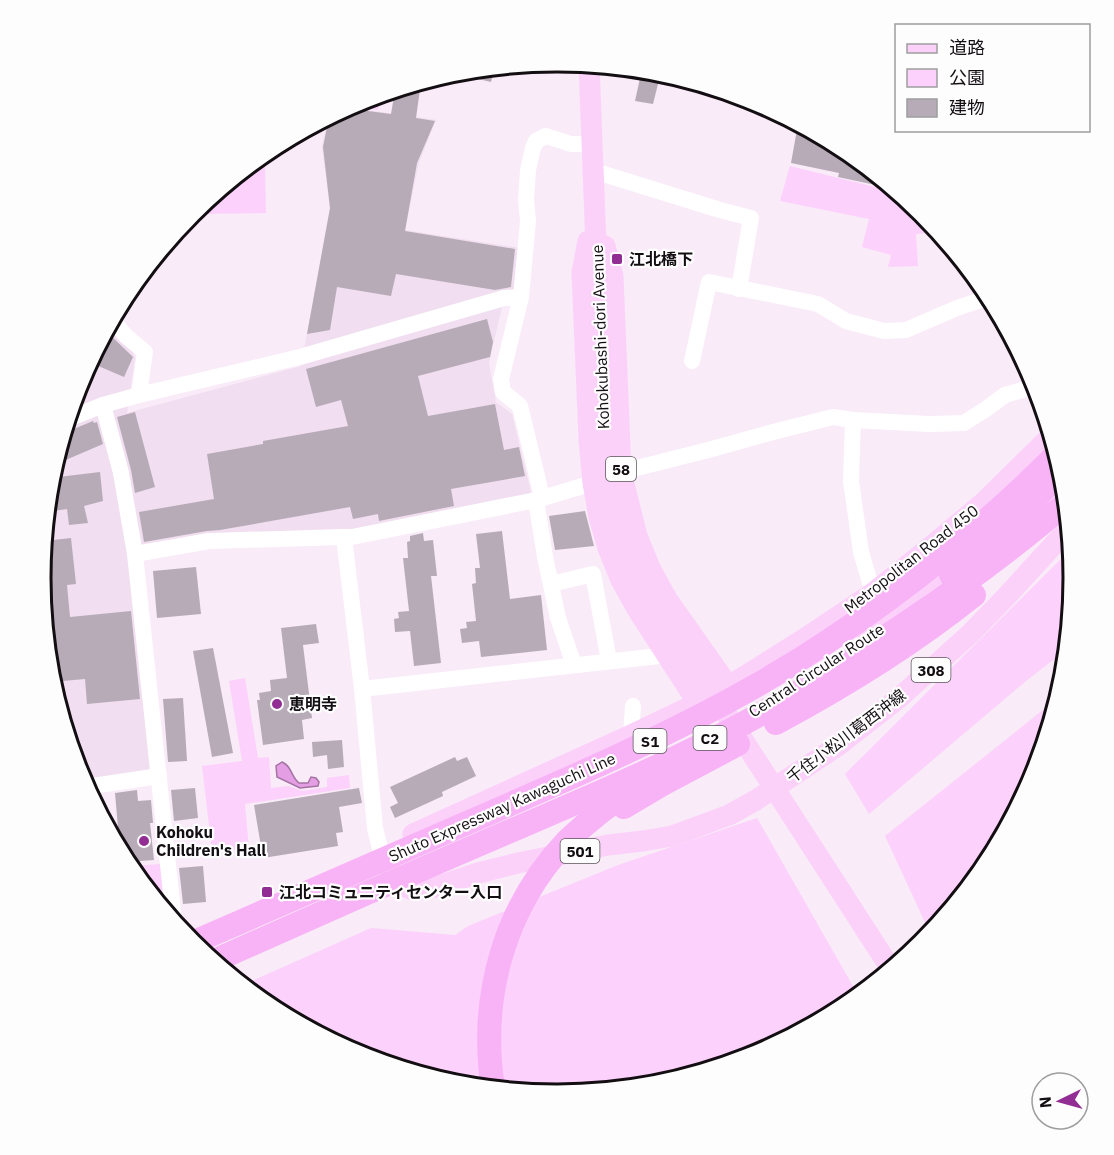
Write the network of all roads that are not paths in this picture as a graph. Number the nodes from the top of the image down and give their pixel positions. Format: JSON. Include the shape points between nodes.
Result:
{"nodes":[{"id":1,"x":589,"y":73,"type":"edge"},
{"id":2,"x":592,"y":144,"type":"junction"},
{"id":3,"x":594,"y":171,"type":"junction"},
{"id":4,"x":595,"y":205,"type":"junction"},
{"id":5,"x":739,"y":289,"type":"junction"},
{"id":6,"x":520,"y":297,"type":"junction"},
{"id":7,"x":981,"y":300,"type":"edge"},
{"id":8,"x":118,"y":326,"type":"edge"},
{"id":9,"x":692,"y":361,"type":"dead end"},
{"id":10,"x":1026,"y":389,"type":"edge"},
{"id":11,"x":139,"y":394,"type":"junction"},
{"id":12,"x":103,"y":405,"type":"junction"},
{"id":13,"x":78,"y":414,"type":"edge"},
{"id":14,"x":853,"y":420,"type":"junction"},
{"id":15,"x":1045,"y":442,"type":"edge"},
{"id":16,"x":1049,"y":461,"type":"edge"},
{"id":17,"x":621,"y":472,"type":"junction"},
{"id":18,"x":1053,"y":481,"type":"edge"},
{"id":19,"x":593,"y":483,"type":"junction"},
{"id":20,"x":1055,"y":491,"type":"edge"},
{"id":21,"x":539,"y":499,"type":"junction"},
{"id":22,"x":1057,"y":501,"type":"edge"},
{"id":23,"x":1059,"y":509,"type":"edge"},
{"id":24,"x":1060,"y":519,"type":"edge"},
{"id":25,"x":1061,"y":536,"type":"edge"},
{"id":26,"x":344,"y":537,"type":"junction"},
{"id":27,"x":135,"y":554,"type":"junction"},
{"id":28,"x":551,"y":584,"type":"junction"},
{"id":29,"x":873,"y":593,"type":"junction"},
{"id":30,"x":667,"y":598,"type":"junction"},
{"id":31,"x":637,"y":609,"type":"junction"},
{"id":32,"x":914,"y":618,"type":"junction"},
{"id":33,"x":668,"y":655,"type":"junction"},
{"id":34,"x":609,"y":661,"type":"junction"},
{"id":35,"x":574,"y":665,"type":"junction"},
{"id":36,"x":362,"y":689,"type":"junction"},
{"id":37,"x":734,"y":694,"type":"junction"},
{"id":38,"x":698,"y":703,"type":"junction"},
{"id":39,"x":633,"y":706,"type":"dead end"},
{"id":40,"x":709,"y":721,"type":"junction"},
{"id":41,"x":631,"y":735,"type":"junction"},
{"id":42,"x":159,"y":776,"type":"junction"},
{"id":43,"x":96,"y":785,"type":"edge"},
{"id":44,"x":774,"y":789,"type":"junction"},
{"id":45,"x":384,"y":858,"type":"junction"},
{"id":46,"x":172,"y":906,"type":"edge"},
{"id":47,"x":195,"y":931,"type":"edge"},
{"id":48,"x":203,"y":938,"type":"edge"},
{"id":49,"x":208,"y":943,"type":"edge"},
{"id":50,"x":222,"y":957,"type":"edge"},
{"id":51,"x":886,"y":962,"type":"edge"},
{"id":52,"x":492,"y":1079,"type":"edge"},
{"id":53,"x":500,"y":1080,"type":"edge"}],
"edges":[{"from":1,"to":2,"type":"main road","name":"Kohokubashi-dori Avenue","number":"58"},
{"from":2,"to":3,"type":"main road","name":"Kohokubashi-dori Avenue","number":"58"},
{"from":2,"to":6,"type":"street","via":[[571,144],[546,136],[536,141],[528,170],[528,221]]},
{"from":3,"to":4,"type":"main road","name":"Kohokubashi-dori Avenue","number":"58"},
{"from":3,"to":5,"type":"street","via":[[751,218]]},
{"from":4,"to":17,"type":"main road","number":"58","via":[[613,276]]},
{"from":4,"to":19,"type":"main road","number":"58","via":[[582,273]]},
{"from":4,"to":44,"type":"main road","name":"Kohokubashi-dori Avenue","number":"58","via":[[604,453],[620,534],[643,585]]},
{"from":5,"to":7,"type":"street","via":[[818,304],[846,321],[884,331],[906,330]]},
{"from":5,"to":9,"type":"street","via":[[709,282]]},
{"from":6,"to":11,"type":"street","via":[[504,298],[300,357]]},
{"from":6,"to":21,"type":"street","via":[[501,379],[503,392],[520,406]]},
{"from":8,"to":11,"type":"street","via":[[145,352]]},
{"from":10,"to":14,"type":"street","via":[[1005,395],[964,423]]},
{"from":11,"to":12,"type":"street"},
{"from":12,"to":13,"type":"street"},
{"from":12,"to":27,"type":"street","via":[[121,472]]},
{"from":14,"to":17,"type":"street","via":[[833,417]]},
{"from":14,"to":29,"type":"street","via":[[851,481],[861,552]]},
{"from":15,"to":29,"type":"main road","name":"Metropolitan Road 450","via":[[984,502]]},
{"from":16,"to":48,"type":"highway","name":"Shuto Expressway Kawaguchi Line","number":"S1","via":[[965,538],[881,605],[760,683],[605,763]]},
{"from":17,"to":30,"type":"main road","number":"58","via":[[637,536]]},
{"from":18,"to":52,"type":"highway","name":"Central Circular Route","number":"C2","via":[[952,575],[890,622],[624,794],[567,842],[528,893],[501,953],[489,1022]]},
{"from":19,"to":21,"type":"street"},
{"from":19,"to":31,"type":"main road","number":"58","via":[[608,548]]},
{"from":20,"to":37,"type":"main road","name":"Metropolitan Road 450","via":[[1000,540],[852,638]]},
{"from":21,"to":26,"type":"street"},
{"from":21,"to":28,"type":"street"},
{"from":22,"to":32,"type":"highway"},
{"from":23,"to":32,"type":"highway","name":"Shuto Expressway Kawaguchi Line","number":"S1"},
{"from":24,"to":53,"type":"highway","name":"Central Circular Route","number":"C2","via":[[1024,554],[924,632],[832,692],[630,804],[568,852],[531,902],[508,955],[496,1023]]},
{"from":25,"to":44,"type":"main road","name":"千住小松川葛西沖線","number":"308","via":[[932,669],[867,723]]},
{"from":26,"to":27,"type":"street","via":[[209,541]]},
{"from":26,"to":36,"type":"street"},
{"from":27,"to":42,"type":"street"},
{"from":28,"to":34,"type":"street","via":[[593,574]]},
{"from":28,"to":35,"type":"street"},
{"from":29,"to":37,"type":"main road","name":"Metropolitan Road 450","via":[[804,639]]},
{"from":30,"to":31,"type":"street"},
{"from":30,"to":37,"type":"main road","number":"58"},
{"from":31,"to":33,"type":"main road","number":"58"},
{"from":32,"to":50,"type":"highway","name":"Shuto Expressway Kawaguchi Line","number":"S1","via":[[825,676],[691,749]]},
{"from":33,"to":34,"type":"street"},
{"from":33,"to":38,"type":"main road","number":"58"},
{"from":34,"to":35,"type":"street"},
{"from":35,"to":36,"type":"street"},
{"from":36,"to":45,"type":"street","via":[[375,828]]},
{"from":37,"to":38,"type":"main road"},
{"from":37,"to":40,"type":"main road","name":"Metropolitan Road 450"},
{"from":38,"to":40,"type":"main road","number":"58"},
{"from":38,"to":41,"type":"main road"},
{"from":39,"to":41,"type":"street"},
{"from":40,"to":45,"type":"main road","name":"Metropolitan Road 450","via":[[661,746]]},
{"from":41,"to":45,"type":"main road"},
{"from":42,"to":43,"type":"street"},
{"from":42,"to":46,"type":"street"},
{"from":44,"to":45,"type":"main road","number":"501","via":[[729,815],[672,836],[518,863],[420,890],[401,885]]},
{"from":44,"to":51,"type":"main road","name":"Kohokubashi-dori Avenue"},
{"from":45,"to":47,"type":"main road"},
{"from":45,"to":49,"type":"main road"}]}
